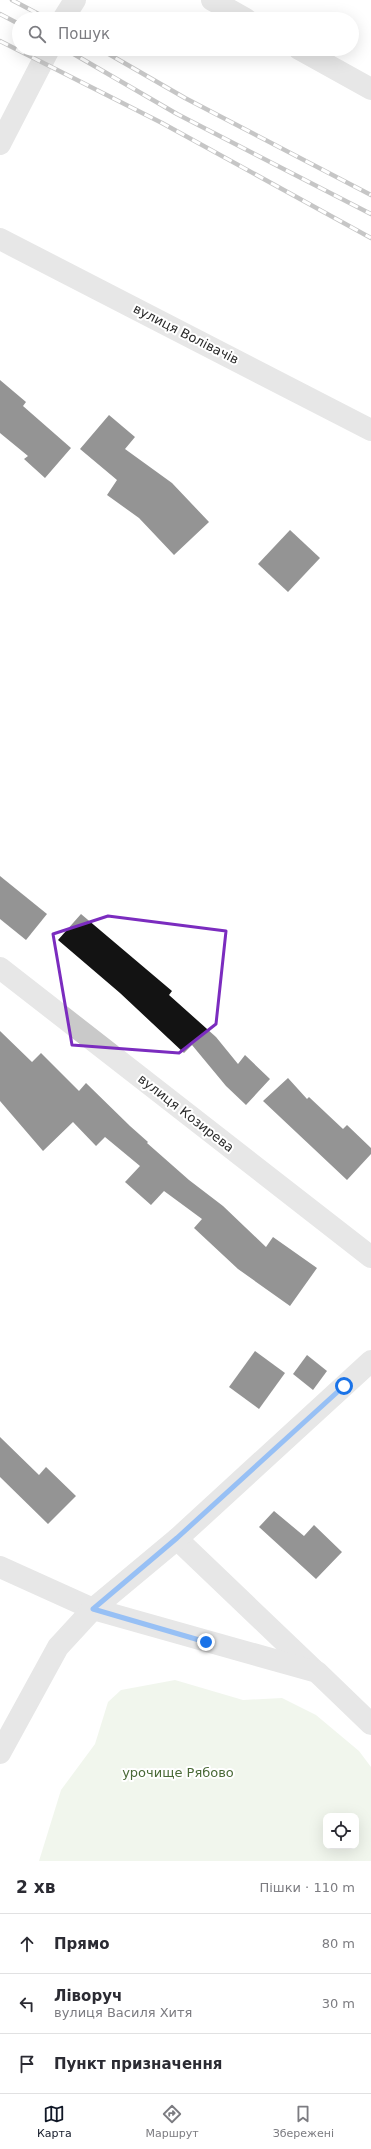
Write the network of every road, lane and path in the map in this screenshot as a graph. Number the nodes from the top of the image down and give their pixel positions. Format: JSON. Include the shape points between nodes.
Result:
{"nodes":[{"id":1,"x":75,"y":0,"type":"edge"},
{"id":2,"x":212,"y":0,"type":"edge"},
{"id":3,"x":67,"y":12,"type":"edge"},
{"id":4,"x":233,"y":12,"type":"edge"},
{"id":5,"x":45,"y":56,"type":"edge"},
{"id":6,"x":312,"y":56,"type":"edge"},
{"id":7,"x":371,"y":89,"type":"edge"},
{"id":8,"x":0,"y":144,"type":"edge"},
{"id":9,"x":0,"y":239,"type":"edge"},
{"id":10,"x":371,"y":430,"type":"edge"},
{"id":11,"x":0,"y":968,"type":"edge"},
{"id":12,"x":371,"y":1257,"type":"edge"},
{"id":13,"x":371,"y":1361,"type":"edge"},
{"id":14,"x":177,"y":1538,"type":"junction"},
{"id":15,"x":0,"y":1567,"type":"edge"},
{"id":16,"x":93,"y":1609,"type":"junction"},
{"id":17,"x":317,"y":1672,"type":"junction"},
{"id":18,"x":371,"y":1724,"type":"edge"},
{"id":19,"x":0,"y":1753,"type":"edge"}],
"edges":[{"from":1,"to":3,"type":"street"},
{"from":2,"to":4,"type":"street"},
{"from":5,"to":8,"type":"street"},
{"from":6,"to":7,"type":"street"},
{"from":9,"to":10,"type":"street","name":"вулиця Волівачів"},
{"from":11,"to":12,"type":"street","name":"вулиця Козирева"},
{"from":13,"to":14,"type":"street"},
{"from":14,"to":16,"type":"street"},
{"from":14,"to":17,"type":"street"},
{"from":15,"to":16,"type":"street"},
{"from":16,"to":17,"type":"street"},
{"from":16,"to":19,"type":"street","via":[[58,1647]]},
{"from":17,"to":18,"type":"street"}]}
